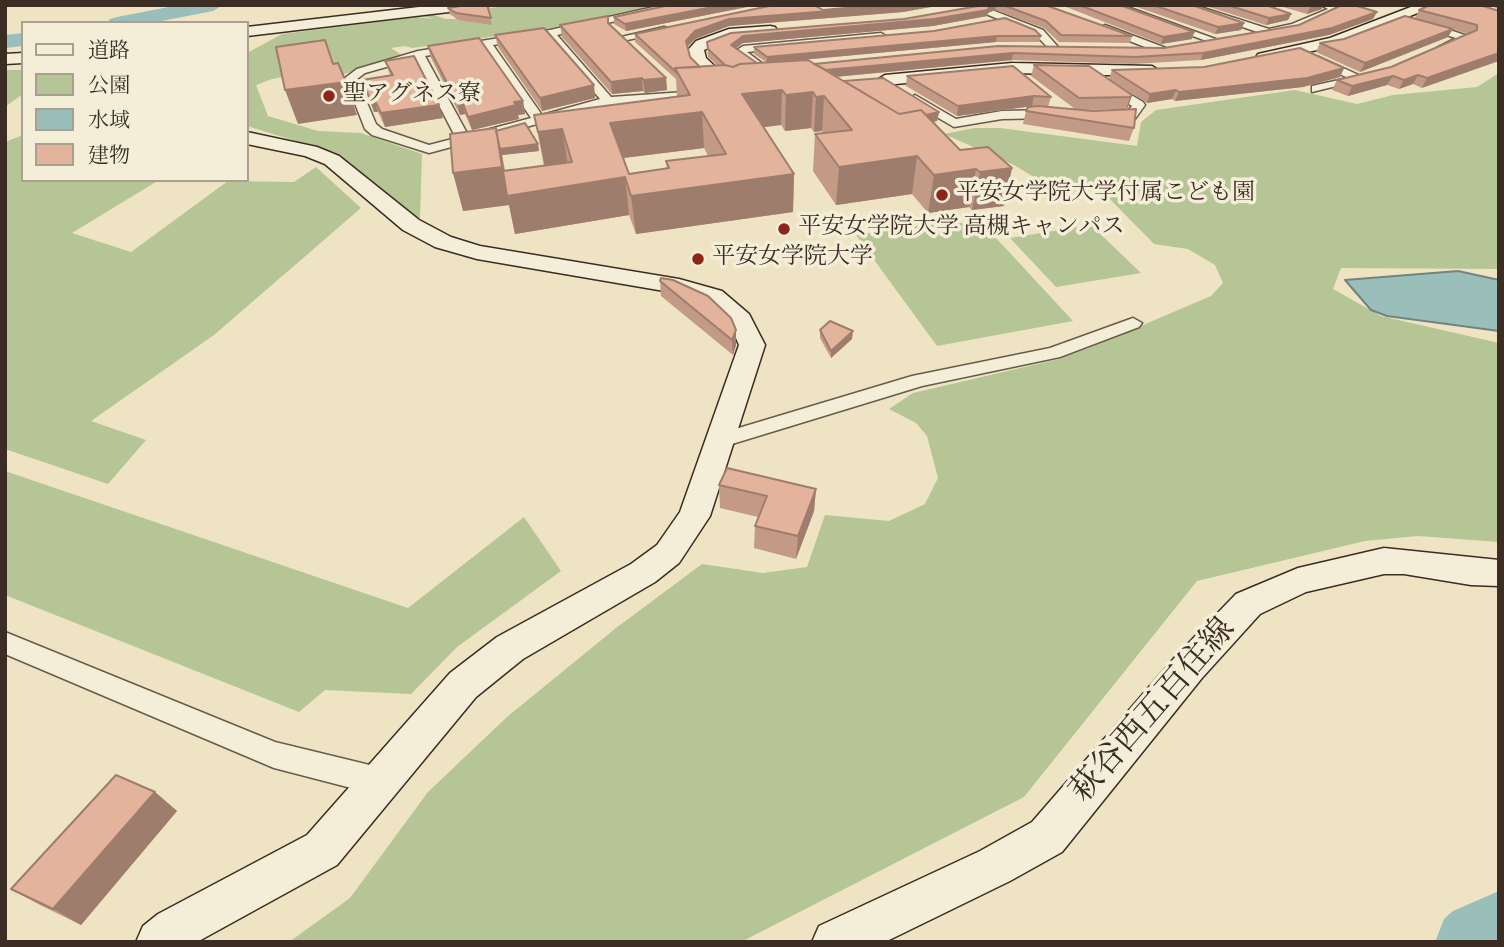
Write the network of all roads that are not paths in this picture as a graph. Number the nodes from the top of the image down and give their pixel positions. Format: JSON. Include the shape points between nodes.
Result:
{"nodes":[{"id":1,"x":474,"y":5,"type":"edge"},
{"id":2,"x":678,"y":5,"type":"edge"},
{"id":3,"x":1112,"y":5,"type":"edge"},
{"id":4,"x":1183,"y":5,"type":"edge"},
{"id":5,"x":1326,"y":5,"type":"edge"},
{"id":6,"x":1430,"y":5,"type":"edge"},
{"id":7,"x":977,"y":6,"type":"edge"},
{"id":8,"x":414,"y":9,"type":"edge"},
{"id":9,"x":953,"y":12,"type":"edge"},
{"id":10,"x":1292,"y":16,"type":"edge"},
{"id":11,"x":1399,"y":18,"type":"junction"},
{"id":12,"x":1004,"y":19,"type":"junction"},
{"id":13,"x":604,"y":20,"type":"junction"},
{"id":14,"x":1305,"y":20,"type":"junction"},
{"id":15,"x":977,"y":24,"type":"edge"},
{"id":16,"x":1096,"y":25,"type":"edge"},
{"id":17,"x":674,"y":28,"type":"edge"},
{"id":18,"x":892,"y":28,"type":"joint"},
{"id":19,"x":274,"y":29,"type":"junction"},
{"id":20,"x":776,"y":30,"type":"junction"},
{"id":21,"x":248,"y":32,"type":"edge"},
{"id":22,"x":550,"y":33,"type":"junction"},
{"id":23,"x":1269,"y":33,"type":"junction"},
{"id":24,"x":1241,"y":37,"type":"edge"},
{"id":25,"x":1229,"y":39,"type":"edge"},
{"id":26,"x":1216,"y":41,"type":"junction"},
{"id":27,"x":486,"y":43,"type":"junction"},
{"id":28,"x":786,"y":44,"type":"junction"},
{"id":29,"x":1189,"y":46,"type":"edge"},
{"id":30,"x":248,"y":47,"type":"edge"},
{"id":31,"x":1034,"y":48,"type":"edge"},
{"id":32,"x":1054,"y":48,"type":"junction"},
{"id":33,"x":1175,"y":48,"type":"edge"},
{"id":34,"x":1067,"y":49,"type":"edge"},
{"id":35,"x":1162,"y":50,"type":"junction"},
{"id":36,"x":1299,"y":51,"type":"junction"},
{"id":37,"x":1129,"y":52,"type":"edge"},
{"id":38,"x":418,"y":54,"type":"junction"},
{"id":39,"x":1429,"y":54,"type":"edge"},
{"id":40,"x":1248,"y":60,"type":"edge"},
{"id":41,"x":1012,"y":68,"type":"junction"},
{"id":42,"x":776,"y":69,"type":"edge"},
{"id":43,"x":1084,"y":69,"type":"junction"},
{"id":44,"x":1164,"y":71,"type":"edge"},
{"id":45,"x":878,"y":81,"type":"joint"},
{"id":46,"x":1031,"y":84,"type":"edge"},
{"id":47,"x":1316,"y":89,"type":"dead end"},
{"id":48,"x":727,"y":94,"type":"joint"},
{"id":49,"x":1051,"y":99,"type":"edge"},
{"id":50,"x":608,"y":101,"type":"junction"},
{"id":51,"x":1100,"y":118,"type":"edge"},
{"id":52,"x":538,"y":119,"type":"junction"},
{"id":53,"x":954,"y":123,"type":"junction"},
{"id":54,"x":940,"y":127,"type":"edge"},
{"id":55,"x":248,"y":138,"type":"edge"},
{"id":56,"x":464,"y":140,"type":"junction"},
{"id":57,"x":1133,"y":323,"type":"dead end"},
{"id":58,"x":719,"y":441,"type":"junction"},
{"id":59,"x":1499,"y":573,"type":"edge"},
{"id":60,"x":5,"y":643,"type":"edge"},
{"id":61,"x":382,"y":782,"type":"junction"},
{"id":62,"x":159,"y":942,"type":"edge"},
{"id":63,"x":835,"y":942,"type":"edge"}],
"edges":[{"from":1,"to":8,"type":"street"},
{"from":2,"to":13,"type":"street"},
{"from":3,"to":26,"type":"street"},
{"from":4,"to":23,"type":"street"},
{"from":5,"to":14,"type":"street","via":[[1333,10]]},
{"from":6,"to":11,"type":"street"},
{"from":7,"to":9,"type":"street"},
{"from":7,"to":12,"type":"street"},
{"from":8,"to":19,"type":"street"},
{"from":10,"to":14,"type":"street"},
{"from":11,"to":36,"type":"street"},
{"from":11,"to":39,"type":"street","via":[[1466,37]]},
{"from":12,"to":15,"type":"street"},
{"from":12,"to":32,"type":"street","via":[[1039,32]]},
{"from":13,"to":17,"type":"street","via":[[627,42]]},
{"from":13,"to":22,"type":"street"},
{"from":14,"to":23,"type":"street"},
{"from":16,"to":35,"type":"street"},
{"from":18,"to":20,"type":"street"},
{"from":18,"to":28,"type":"street"},
{"from":19,"to":21,"type":"street"},
{"from":19,"to":30,"type":"street"},
{"from":20,"to":28,"type":"street"},
{"from":20,"to":48,"type":"street","via":[[729,34],[696,50],[698,59]]},
{"from":22,"to":27,"type":"street"},
{"from":22,"to":50,"type":"street"},
{"from":23,"to":24,"type":"street"},
{"from":25,"to":26,"type":"street"},
{"from":26,"to":29,"type":"street"},
{"from":27,"to":38,"type":"street"},
{"from":27,"to":52,"type":"street"},
{"from":28,"to":42,"type":"street","via":[[740,52],[764,70]]},
{"from":31,"to":32,"type":"street"},
{"from":32,"to":34,"type":"street"},
{"from":33,"to":35,"type":"street"},
{"from":35,"to":37,"type":"street"},
{"from":36,"to":40,"type":"street"},
{"from":36,"to":47,"type":"street","via":[[1365,77]]},
{"from":38,"to":56,"type":"street"},
{"from":38,"to":56,"type":"street","via":[[351,78],[370,126],[429,149]]},
{"from":41,"to":43,"type":"street"},
{"from":41,"to":45,"type":"street"},
{"from":41,"to":46,"type":"street"},
{"from":43,"to":44,"type":"street"},
{"from":43,"to":51,"type":"street","via":[[1139,105],[1131,116]]},
{"from":45,"to":53,"type":"street"},
{"from":48,"to":50,"type":"street","via":[[678,92]]},
{"from":49,"to":53,"type":"street","via":[[1070,115],[1035,112]]},
{"from":50,"to":52,"type":"street"},
{"from":52,"to":56,"type":"street"},
{"from":53,"to":54,"type":"street"},
{"from":55,"to":58,"type":"street","via":[[332,160],[411,225],[443,242],[477,253],[679,286],[714,296],[740,319],[752,345]]},
{"from":57,"to":58,"type":"street","via":[[1055,353],[919,380]]},
{"from":58,"to":61,"type":"street","via":[[694,516],[668,554],[643,573],[510,648],[463,685]]},
{"from":59,"to":63,"type":"street","name":"萩谷西五百住線","via":[[1384,561],[1298,581],[1248,604],[1189,667],[1047,837]]},
{"from":60,"to":61,"type":"street","via":[[274,755]]},
{"from":61,"to":62,"type":"street","via":[[322,850]]}]}
